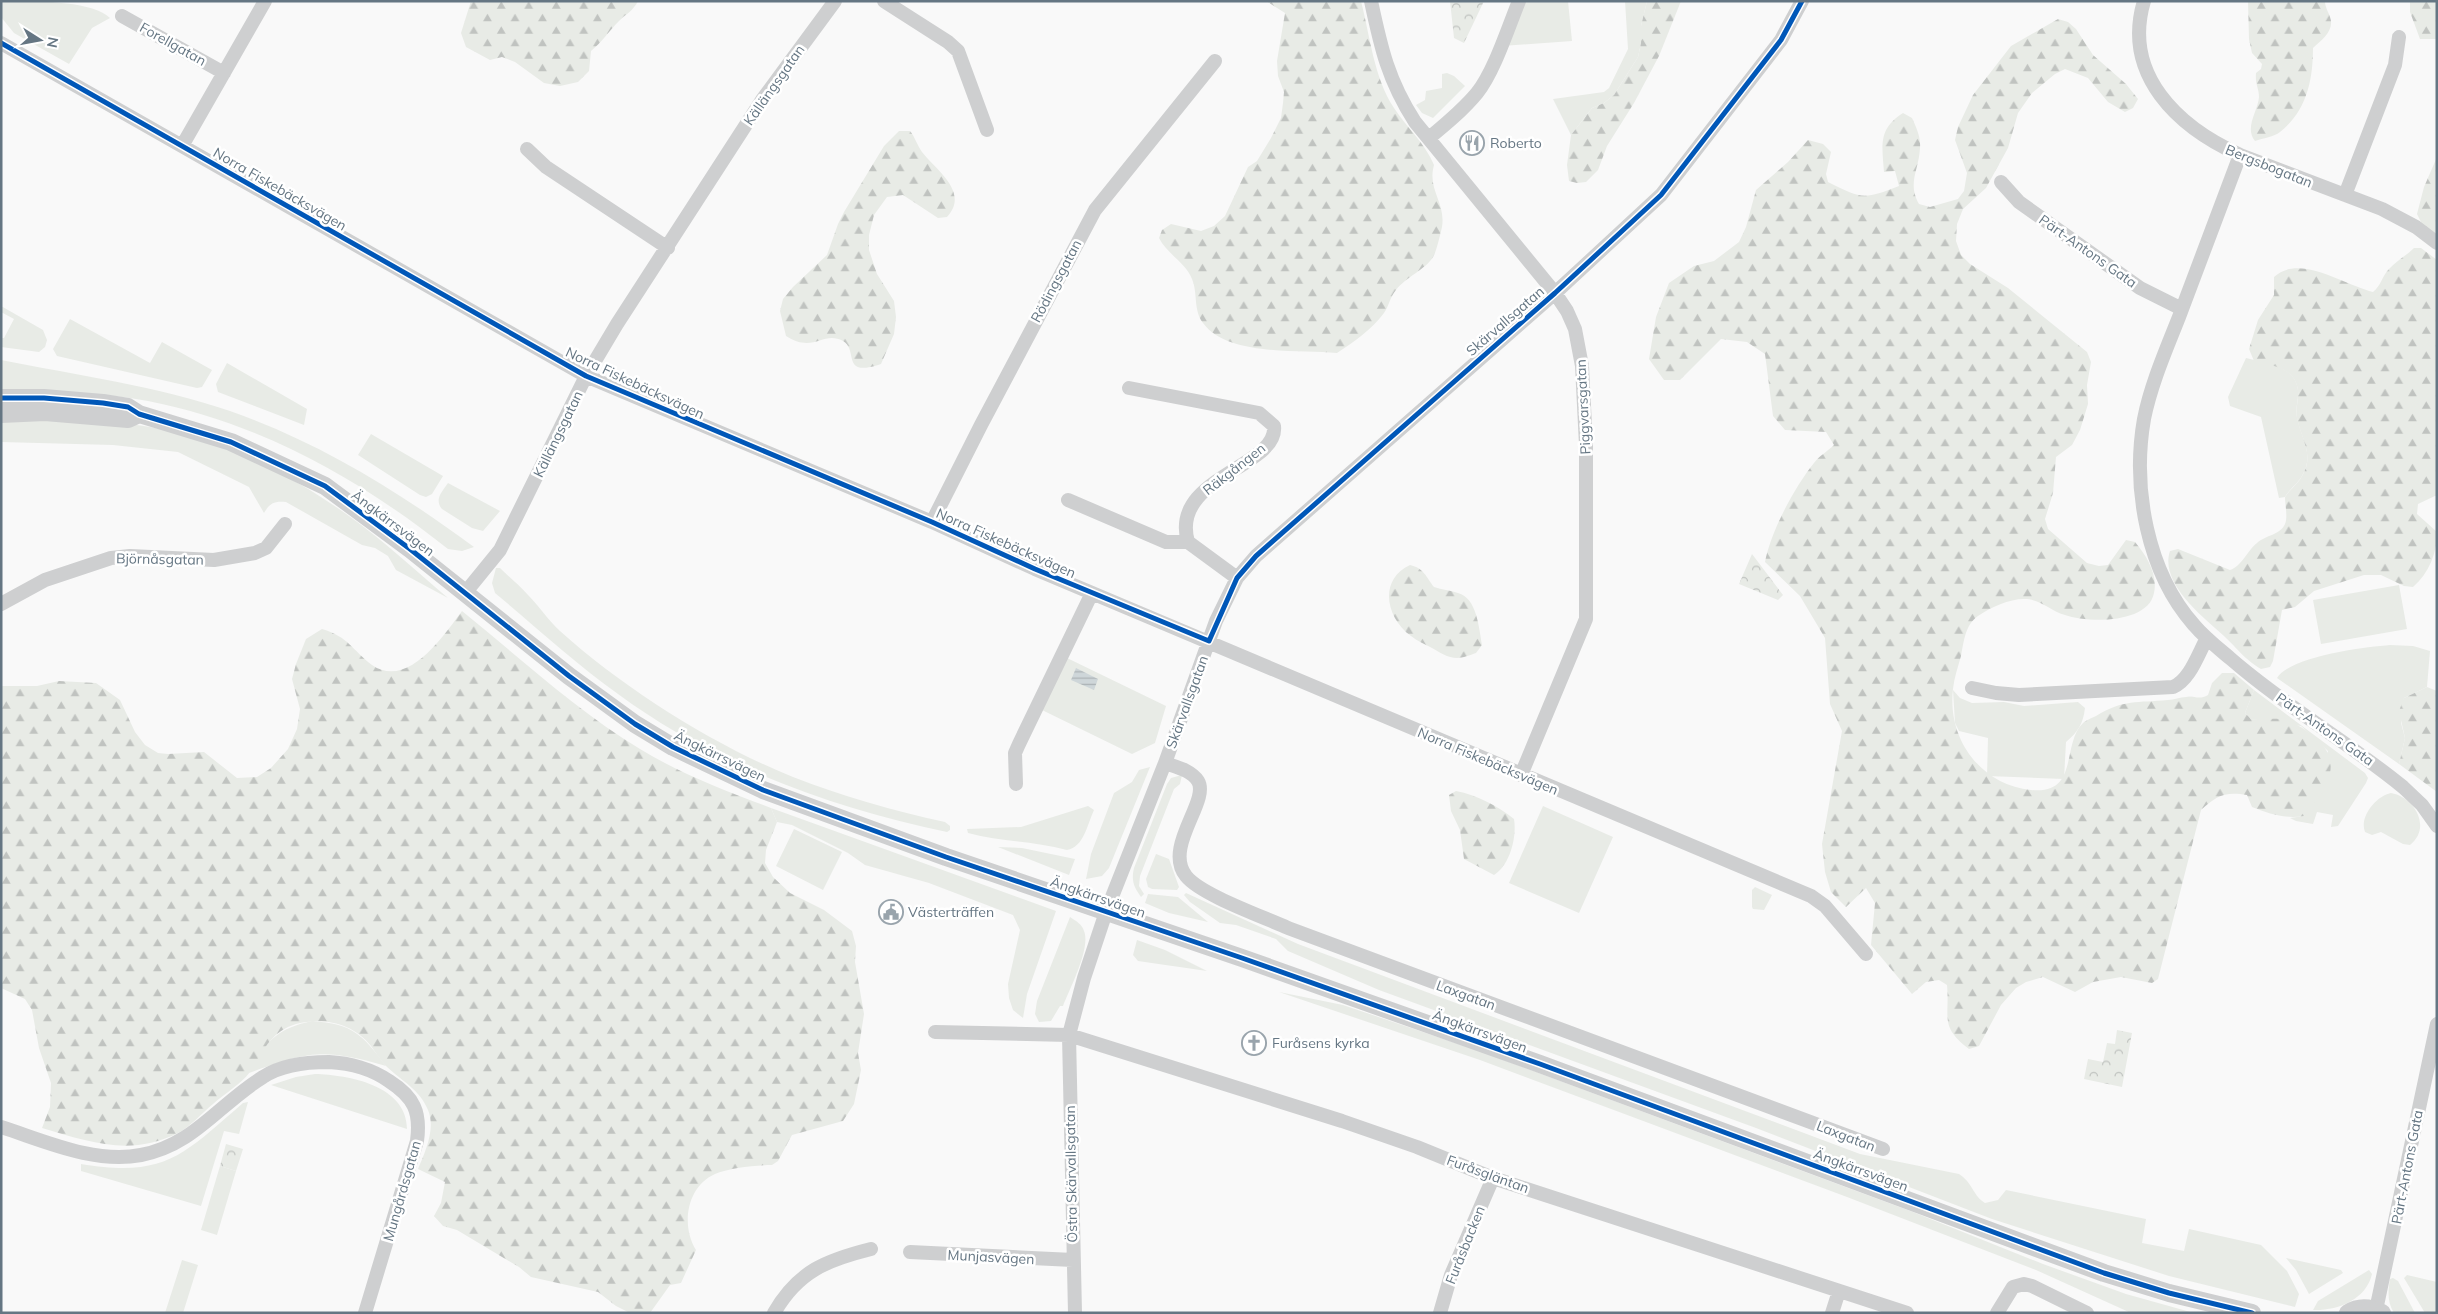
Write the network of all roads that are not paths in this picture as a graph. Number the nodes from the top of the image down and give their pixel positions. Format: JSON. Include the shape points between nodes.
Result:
{"nodes":[{"id":1,"x":265,"y":1,"type":"edge"},
{"id":2,"x":835,"y":1,"type":"edge"},
{"id":3,"x":884,"y":1,"type":"edge"},
{"id":4,"x":1371,"y":1,"type":"edge"},
{"id":5,"x":1519,"y":1,"type":"edge"},
{"id":6,"x":1802,"y":1,"type":"edge"},
{"id":7,"x":2144,"y":1,"type":"edge"},
{"id":8,"x":122,"y":16,"type":"dead end"},
{"id":9,"x":2399,"y":38,"type":"dead end"},
{"id":10,"x":1,"y":43,"type":"edge"},
{"id":11,"x":1215,"y":61,"type":"dead end"},
{"id":12,"x":224,"y":72,"type":"junction"},
{"id":13,"x":987,"y":130,"type":"dead end"},
{"id":14,"x":1429,"y":138,"type":"junction"},
{"id":15,"x":182,"y":146,"type":"junction"},
{"id":16,"x":527,"y":149,"type":"dead end"},
{"id":17,"x":2240,"y":156,"type":"junction"},
{"id":18,"x":2001,"y":182,"type":"dead end"},
{"id":19,"x":2345,"y":195,"type":"junction"},
{"id":20,"x":2437,"y":243,"type":"edge"},
{"id":21,"x":668,"y":248,"type":"junction"},
{"id":22,"x":1555,"y":293,"type":"junction"},
{"id":23,"x":2182,"y":310,"type":"junction"},
{"id":24,"x":586,"y":376,"type":"junction"},
{"id":25,"x":1129,"y":388,"type":"dead end"},
{"id":26,"x":1,"y":398,"type":"edge"},
{"id":27,"x":1,"y":414,"type":"edge"},
{"id":28,"x":139,"y":414,"type":"junction"},
{"id":29,"x":1068,"y":500,"type":"dead end"},
{"id":30,"x":932,"y":522,"type":"junction"},
{"id":31,"x":285,"y":524,"type":"dead end"},
{"id":32,"x":1188,"y":542,"type":"junction"},
{"id":33,"x":1237,"y":578,"type":"junction"},
{"id":34,"x":464,"y":593,"type":"junction"},
{"id":35,"x":1092,"y":593,"type":"junction"},
{"id":36,"x":1,"y":604,"type":"edge"},
{"id":37,"x":2207,"y":638,"type":"junction"},
{"id":38,"x":1209,"y":641,"type":"junction"},
{"id":39,"x":1972,"y":688,"type":"dead end"},
{"id":40,"x":1165,"y":763,"type":"junction"},
{"id":41,"x":1521,"y":776,"type":"junction"},
{"id":42,"x":1016,"y":784,"type":"dead end"},
{"id":43,"x":2437,"y":826,"type":"edge"},
{"id":44,"x":1106,"y":912,"type":"junction"},
{"id":45,"x":1866,"y":954,"type":"dead end"},
{"id":46,"x":2437,"y":1024,"type":"edge"},
{"id":47,"x":935,"y":1032,"type":"dead end"},
{"id":48,"x":1069,"y":1034,"type":"junction"},
{"id":49,"x":1,"y":1127,"type":"edge"},
{"id":50,"x":1883,"y":1149,"type":"dead end"},
{"id":51,"x":1493,"y":1178,"type":"junction"},
{"id":52,"x":871,"y":1249,"type":"dead end"},
{"id":53,"x":910,"y":1252,"type":"dead end"},
{"id":54,"x":1073,"y":1260,"type":"junction"},
{"id":55,"x":1839,"y":1290,"type":"junction"},
{"id":56,"x":2379,"y":1311,"type":"edge"},
{"id":57,"x":365,"y":1313,"type":"edge"},
{"id":58,"x":774,"y":1313,"type":"edge"},
{"id":59,"x":1075,"y":1313,"type":"edge"},
{"id":60,"x":1440,"y":1313,"type":"edge"},
{"id":61,"x":1832,"y":1313,"type":"edge"},
{"id":62,"x":1907,"y":1313,"type":"edge"},
{"id":63,"x":1997,"y":1313,"type":"edge"},
{"id":64,"x":2087,"y":1313,"type":"edge"},
{"id":65,"x":2252,"y":1313,"type":"edge"},
{"id":66,"x":2348,"y":1313,"type":"edge"}],
"edges":[{"from":1,"to":12,"type":"street"},
{"from":2,"to":21,"type":"street","name":"Källängsgatan","via":[[762,100]]},
{"from":3,"to":13,"type":"street","via":[[958,51]]},
{"from":4,"to":14,"type":"street","name":"Piggvarsgatan","via":[[1384,60],[1393,82],[1415,122]]},
{"from":5,"to":14,"type":"street","via":[[1486,80],[1459,113]]},
{"from":6,"to":22,"type":"street","name":"Skärvallsgatan","via":[[1781,40],[1661,195]]},
{"from":7,"to":17,"type":"street","name":"Bergsbogatan","via":[[2138,27],[2140,42],[2144,63],[2159,96],[2195,130]]},
{"from":8,"to":12,"type":"street","name":"Forellgatan"},
{"from":9,"to":19,"type":"street","via":[[2395,65]]},
{"from":10,"to":15,"type":"street","name":"Norra Fiskebäcksvägen"},
{"from":11,"to":30,"type":"street","name":"Rödingsgatan","via":[[1094,212]]},
{"from":12,"to":15,"type":"street"},
{"from":14,"to":22,"type":"street","name":"Piggvarsgatan"},
{"from":15,"to":24,"type":"street","name":"Norra Fiskebäcksvägen"},
{"from":16,"to":21,"type":"street","via":[[546,167]]},
{"from":17,"to":19,"type":"street","name":"Bergsbogatan"},
{"from":17,"to":23,"type":"street","name":"Pärt-Antons Gata"},
{"from":18,"to":23,"type":"street","name":"Pärt-Antons Gata","via":[[2019,202],[2140,288]]},
{"from":19,"to":20,"type":"street","name":"Bergsbogatan","via":[[2401,218]]},
{"from":21,"to":24,"type":"street","name":"Källängsgatan"},
{"from":22,"to":33,"type":"street","name":"Skärvallsgatan","via":[[1271,542]]},
{"from":22,"to":41,"type":"street","name":"Piggvarsgatan","via":[[1575,329],[1582,366],[1586,445],[1586,619]]},
{"from":23,"to":37,"type":"street","name":"Pärt-Antons Gata","via":[[2144,418],[2141,493],[2164,580],[2182,610]]},
{"from":24,"to":30,"type":"street","name":"Norra Fiskebäcksvägen"},
{"from":24,"to":34,"type":"street","name":"Källängsgatan","via":[[500,550]]},
{"from":25,"to":32,"type":"street","name":"Räkgången","via":[[1259,413],[1274,426],[1275,433],[1261,450],[1196,498],[1185,524]]},
{"from":26,"to":28,"type":"street","name":"Ängkärrsvägen","via":[[103,403],[128,407]]},
{"from":27,"to":28,"type":"street","name":"Ängkärrsvägen","via":[[45,412],[128,419]]},
{"from":28,"to":34,"type":"street","name":"Ängkärrsvägen","via":[[231,442],[325,486]]},
{"from":29,"to":32,"type":"street","via":[[1166,542]]},
{"from":30,"to":35,"type":"street","name":"Norra Fiskebäcksvägen"},
{"from":31,"to":36,"type":"street","name":"Björnåsgatan","via":[[266,548],[254,553],[214,560],[111,558],[45,580]]},
{"from":32,"to":33,"type":"street"},
{"from":33,"to":38,"type":"street","name":"Skärvallsgatan"},
{"from":34,"to":44,"type":"street","name":"Ängkärrsvägen","via":[[582,686],[672,747],[763,790]]},
{"from":35,"to":38,"type":"street","name":"Norra Fiskebäcksvägen"},
{"from":35,"to":42,"type":"street","via":[[1015,753]]},
{"from":37,"to":39,"type":"street","via":[[2186,676],[2173,687],[2018,695]]},
{"from":37,"to":43,"type":"street","name":"Pärt-Antons Gata","via":[[2254,679],[2403,786]]},
{"from":38,"to":40,"type":"street","name":"Skärvallsgatan"},
{"from":38,"to":41,"type":"street","name":"Norra Fiskebäcksvägen"},
{"from":40,"to":44,"type":"street","name":"Skärvallsgatan"},
{"from":40,"to":50,"type":"street","name":"Laxgatan","via":[[1186,771],[1200,785],[1180,858],[1185,874],[1200,887],[1297,931]]},
{"from":41,"to":45,"type":"street","name":"Norra Fiskebäcksvägen","via":[[1811,896],[1825,906]]},
{"from":44,"to":48,"type":"street","name":"Östra Skärvallsgatan"},
{"from":44,"to":65,"type":"street","name":"Ängkärrsvägen","via":[[1531,1061],[2104,1273]]},
{"from":46,"to":56,"type":"street","name":"Pärt-Antons Gata"},
{"from":47,"to":48,"type":"street"},
{"from":48,"to":51,"type":"street","name":"Furåsgläntan","via":[[1365,1129]]},
{"from":48,"to":54,"type":"street","name":"Östra Skärvallsgatan"},
{"from":49,"to":57,"type":"street","name":"Mungårdsgatan","via":[[94,1155],[114,1158],[139,1156],[162,1150],[193,1134],[264,1076],[285,1068],[334,1062],[352,1065],[386,1079],[411,1100],[420,1126]]},
{"from":51,"to":55,"type":"street","name":"Furåsgläntan"},
{"from":51,"to":60,"type":"street","name":"Furåsbacken","via":[[1451,1275]]},
{"from":52,"to":58,"type":"street","via":[[814,1268],[791,1288]]},
{"from":53,"to":54,"type":"street","name":"Munjasvägen"},
{"from":54,"to":59,"type":"street","name":"Östra Skärvallsgatan"},
{"from":55,"to":61,"type":"street"},
{"from":55,"to":62,"type":"street","name":"Furåsgläntan"},
{"from":56,"to":66,"type":"street","via":[[2359,1308]]},
{"from":63,"to":64,"type":"street","via":[[2013,1287],[2024,1284]]}]}
